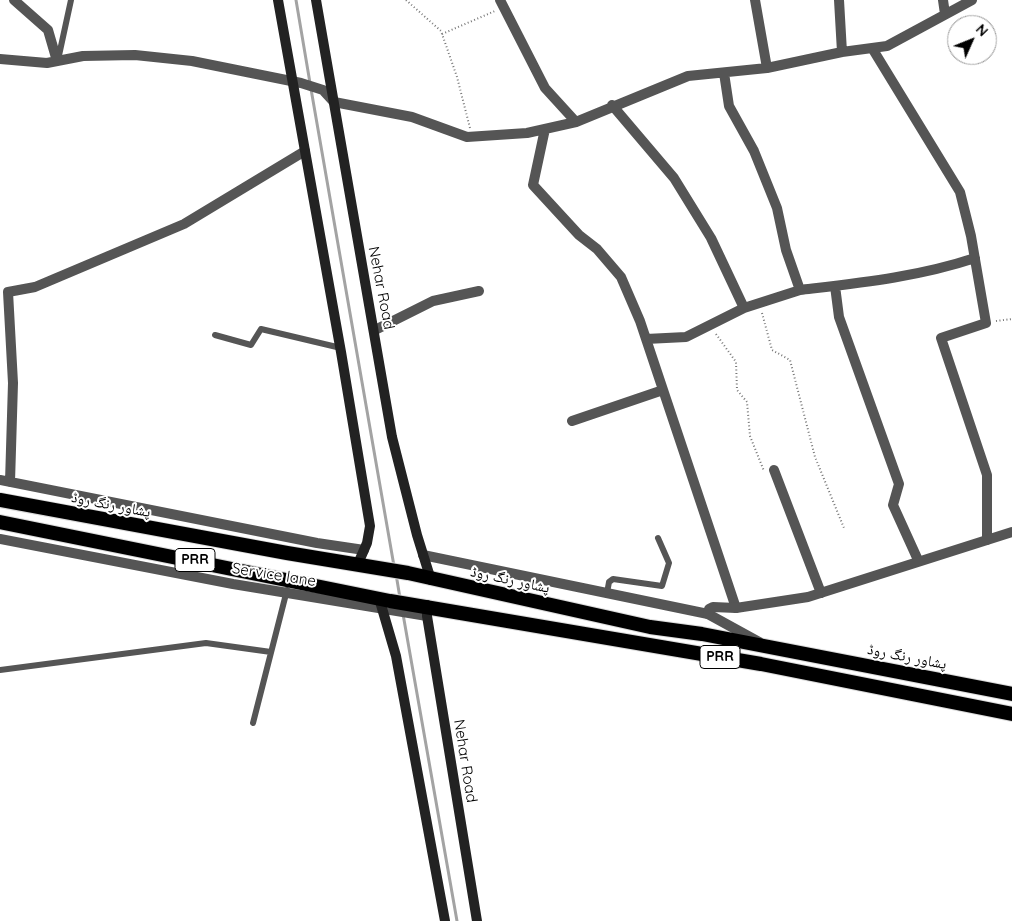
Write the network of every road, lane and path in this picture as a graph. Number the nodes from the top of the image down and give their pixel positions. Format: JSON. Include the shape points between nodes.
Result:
{"nodes":[{"id":1,"x":14,"y":0,"type":"edge"},
{"id":2,"x":71,"y":0,"type":"edge"},
{"id":3,"x":278,"y":0,"type":"edge"},
{"id":4,"x":316,"y":0,"type":"edge"},
{"id":5,"x":406,"y":0,"type":"edge"},
{"id":6,"x":755,"y":0,"type":"edge"},
{"id":7,"x":839,"y":0,"type":"edge"},
{"id":8,"x":943,"y":0,"type":"edge"},
{"id":9,"x":972,"y":0,"type":"edge"},
{"id":10,"x":502,"y":3,"type":"edge"},
{"id":11,"x":946,"y":14,"type":"junction"},
{"id":12,"x":442,"y":34,"type":"junction"},
{"id":13,"x":872,"y":48,"type":"junction"},
{"id":14,"x":842,"y":52,"type":"junction"},
{"id":15,"x":0,"y":59,"type":"edge"},
{"id":16,"x":58,"y":61,"type":"junction"},
{"id":17,"x":768,"y":68,"type":"junction"},
{"id":18,"x":724,"y":73,"type":"junction"},
{"id":19,"x":297,"y":83,"type":"junction"},
{"id":20,"x":334,"y":102,"type":"junction"},
{"id":21,"x":612,"y":105,"type":"junction"},
{"id":22,"x":576,"y":122,"type":"junction"},
{"id":23,"x":545,"y":129,"type":"junction"},
{"id":24,"x":470,"y":136,"type":"junction"},
{"id":25,"x":305,"y":151,"type":"junction"},
{"id":26,"x":975,"y":258,"type":"junction"},
{"id":27,"x":835,"y":286,"type":"junction"},
{"id":28,"x":800,"y":290,"type":"junction"},
{"id":29,"x":479,"y":292,"type":"dead end"},
{"id":30,"x":760,"y":303,"type":"junction"},
{"id":31,"x":744,"y":308,"type":"junction"},
{"id":32,"x":1012,"y":319,"type":"edge"},
{"id":33,"x":986,"y":323,"type":"junction"},
{"id":34,"x":712,"y":325,"type":"junction"},
{"id":35,"x":374,"y":330,"type":"junction"},
{"id":36,"x":216,"y":335,"type":"dead end"},
{"id":37,"x":646,"y":339,"type":"junction"},
{"id":38,"x":341,"y":348,"type":"junction"},
{"id":39,"x":663,"y":390,"type":"junction"},
{"id":40,"x":572,"y":421,"type":"dead end"},
{"id":41,"x":774,"y":470,"type":"joint"},
{"id":42,"x":5,"y":481,"type":"edge"},
{"id":43,"x":0,"y":500,"type":"edge"},
{"id":44,"x":0,"y":522,"type":"edge"},
{"id":45,"x":844,"y":528,"type":"dead end"},
{"id":46,"x":1012,"y":532,"type":"edge"},
{"id":47,"x":0,"y":538,"type":"edge"},
{"id":48,"x":658,"y":538,"type":"dead end"},
{"id":49,"x":987,"y":540,"type":"junction"},
{"id":50,"x":364,"y":550,"type":"junction"},
{"id":51,"x":423,"y":555,"type":"junction"},
{"id":52,"x":918,"y":560,"type":"junction"},
{"id":53,"x":357,"y":566,"type":"junction"},
{"id":54,"x":431,"y":580,"type":"junction"},
{"id":55,"x":288,"y":586,"type":"junction"},
{"id":56,"x":607,"y":593,"type":"junction"},
{"id":57,"x":820,"y":593,"type":"junction"},
{"id":58,"x":384,"y":602,"type":"junction"},
{"id":59,"x":423,"y":608,"type":"junction"},
{"id":60,"x":736,"y":608,"type":"junction"},
{"id":61,"x":708,"y":614,"type":"junction"},
{"id":62,"x":767,"y":647,"type":"junction"},
{"id":63,"x":271,"y":652,"type":"junction"},
{"id":64,"x":874,"y":668,"type":"junction"},
{"id":65,"x":0,"y":670,"type":"edge"},
{"id":66,"x":910,"y":674,"type":"junction"},
{"id":67,"x":870,"y":686,"type":"junction"},
{"id":68,"x":904,"y":693,"type":"junction"},
{"id":69,"x":1012,"y":694,"type":"edge"},
{"id":70,"x":1012,"y":714,"type":"edge"},
{"id":71,"x":253,"y":723,"type":"dead end"},
{"id":72,"x":445,"y":921,"type":"edge"},
{"id":73,"x":477,"y":921,"type":"edge"}],
"edges":[{"from":1,"to":16,"type":"street","via":[[48,30]]},
{"from":2,"to":16,"type":"lane"},
{"from":3,"to":19,"type":"main road"},
{"from":4,"to":20,"type":"main road","name":"Nehar Road"},
{"from":5,"to":12,"type":"path"},
{"from":6,"to":17,"type":"street"},
{"from":7,"to":14,"type":"street"},
{"from":8,"to":11,"type":"street"},
{"from":9,"to":11,"type":"street"},
{"from":10,"to":12,"type":"path"},
{"from":10,"to":22,"type":"street","via":[[545,88]]},
{"from":11,"to":13,"type":"street","via":[[887,46]]},
{"from":12,"to":24,"type":"path","via":[[469,120]]},
{"from":13,"to":14,"type":"street"},
{"from":13,"to":26,"type":"street","via":[[960,192]]},
{"from":14,"to":17,"type":"street"},
{"from":15,"to":16,"type":"street"},
{"from":16,"to":19,"type":"street","via":[[83,56],[135,55],[192,61]]},
{"from":17,"to":18,"type":"street"},
{"from":18,"to":21,"type":"street","via":[[688,76]]},
{"from":18,"to":28,"type":"street","via":[[729,106],[754,151],[777,208],[786,250]]},
{"from":19,"to":20,"type":"street","via":[[323,90]]},
{"from":19,"to":25,"type":"main road"},
{"from":20,"to":24,"type":"street","via":[[412,116]]},
{"from":20,"to":35,"type":"main road","name":"Nehar Road"},
{"from":21,"to":22,"type":"street"},
{"from":21,"to":31,"type":"street","via":[[674,178],[711,238]]},
{"from":22,"to":23,"type":"street"},
{"from":23,"to":24,"type":"street"},
{"from":23,"to":37,"type":"street","via":[[533,185],[621,277]]},
{"from":25,"to":38,"type":"main road"},
{"from":25,"to":42,"type":"street","via":[[184,224],[35,287],[8,292],[13,383]]},
{"from":26,"to":27,"type":"street","via":[[876,282]]},
{"from":26,"to":33,"type":"street"},
{"from":27,"to":28,"type":"street"},
{"from":27,"to":52,"type":"street","via":[[840,317],[900,484],[893,505]]},
{"from":28,"to":30,"type":"street"},
{"from":29,"to":35,"type":"street","via":[[433,301]]},
{"from":30,"to":31,"type":"street"},
{"from":30,"to":45,"type":"path","via":[[772,350],[790,360],[814,457]]},
{"from":31,"to":34,"type":"street"},
{"from":32,"to":33,"type":"path"},
{"from":33,"to":49,"type":"street","via":[[941,338],[987,475]]},
{"from":34,"to":37,"type":"street","via":[[686,336]]},
{"from":34,"to":41,"type":"path","via":[[736,362],[737,390],[748,402],[750,436],[756,457],[765,474]]},
{"from":35,"to":51,"type":"main road","name":"Nehar Road","via":[[392,437]]},
{"from":36,"to":38,"type":"lane","via":[[251,345],[261,329]]},
{"from":37,"to":39,"type":"street"},
{"from":38,"to":50,"type":"main road","via":[[370,526]]},
{"from":39,"to":40,"type":"street"},
{"from":39,"to":60,"type":"street"},
{"from":41,"to":57,"type":"street"},
{"from":42,"to":50,"type":"street"},
{"from":43,"to":53,"type":"highway","name":"پشاور رنگ روڈ","number":"PRR"},
{"from":44,"to":55,"type":"highway","number":"PRR"},
{"from":46,"to":49,"type":"street"},
{"from":47,"to":55,"type":"street","name":"Service lane"},
{"from":48,"to":56,"type":"lane","via":[[669,563],[662,586],[613,579]]},
{"from":49,"to":52,"type":"street"},
{"from":50,"to":53,"type":"main road"},
{"from":51,"to":54,"type":"main road","name":"Nehar Road"},
{"from":51,"to":56,"type":"street"},
{"from":52,"to":57,"type":"street","via":[[901,569]]},
{"from":53,"to":54,"type":"highway","name":"پشاور رنگ روڈ","number":"PRR","via":[[408,573]]},
{"from":54,"to":62,"type":"highway","name":"پشاور رنگ روڈ","number":"PRR","via":[[650,627]]},
{"from":55,"to":58,"type":"highway","number":"PRR"},
{"from":55,"to":63,"type":"lane"},
{"from":56,"to":61,"type":"street"},
{"from":57,"to":60,"type":"street"},
{"from":58,"to":59,"type":"highway","number":"PRR"},
{"from":58,"to":72,"type":"main road"},
{"from":59,"to":67,"type":"highway","number":"PRR"},
{"from":59,"to":73,"type":"main road","name":"Nehar Road"},
{"from":60,"to":61,"type":"street","via":[[713,607]]},
{"from":61,"to":62,"type":"street"},
{"from":62,"to":64,"type":"highway","name":"پشاور رنگ روڈ","number":"PRR"},
{"from":63,"to":65,"type":"lane","via":[[206,643]]},
{"from":63,"to":71,"type":"lane"},
{"from":64,"to":66,"type":"highway","name":"پشاور رنگ روڈ","number":"PRR"},
{"from":64,"to":67,"type":"highway","via":[[878,674],[877,682]]},
{"from":66,"to":68,"type":"highway","via":[[904,679]]},
{"from":66,"to":69,"type":"highway","name":"پشاور رنگ روڈ","number":"PRR"},
{"from":67,"to":68,"type":"highway","number":"PRR"},
{"from":68,"to":70,"type":"highway","number":"PRR"}]}
